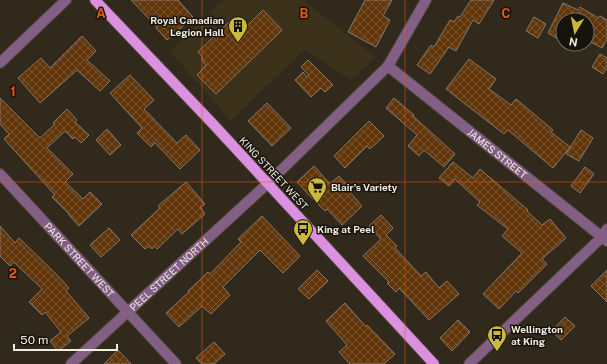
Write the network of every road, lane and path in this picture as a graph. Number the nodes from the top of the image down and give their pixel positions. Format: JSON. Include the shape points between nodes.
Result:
{"nodes":[{"id":1,"x":66,"y":0,"type":"edge"},
{"id":2,"x":96,"y":0,"type":"edge"},
{"id":3,"x":426,"y":0,"type":"edge"},
{"id":4,"x":0,"y":64,"type":"edge"},
{"id":5,"x":388,"y":66,"type":"junction"},
{"id":6,"x":0,"y":174,"type":"edge"},
{"id":7,"x":267,"y":184,"type":"junction"},
{"id":8,"x":605,"y":236,"type":"edge"},
{"id":9,"x":128,"y":311,"type":"junction"},
{"id":10,"x":71,"y":364,"type":"edge"},
{"id":11,"x":176,"y":364,"type":"edge"},
{"id":12,"x":434,"y":364,"type":"edge"},
{"id":13,"x":469,"y":364,"type":"edge"}],
"edges":[{"from":1,"to":4,"type":"street"},
{"from":2,"to":7,"type":"main road","name":"KING STREET WEST"},
{"from":3,"to":5,"type":"street","name":"PEEL STREET NORTH"},
{"from":5,"to":7,"type":"street","name":"PEEL STREET NORTH"},
{"from":5,"to":8,"type":"street","name":"JAMES STREET"},
{"from":6,"to":9,"type":"street","name":"PARK STREET WEST"},
{"from":7,"to":9,"type":"street","name":"PEEL STREET NORTH"},
{"from":7,"to":12,"type":"main road","name":"KING STREET WEST"},
{"from":8,"to":13,"type":"street"},
{"from":9,"to":10,"type":"street","name":"PEEL STREET NORTH"},
{"from":9,"to":11,"type":"street","name":"PARK STREET WEST"}]}
